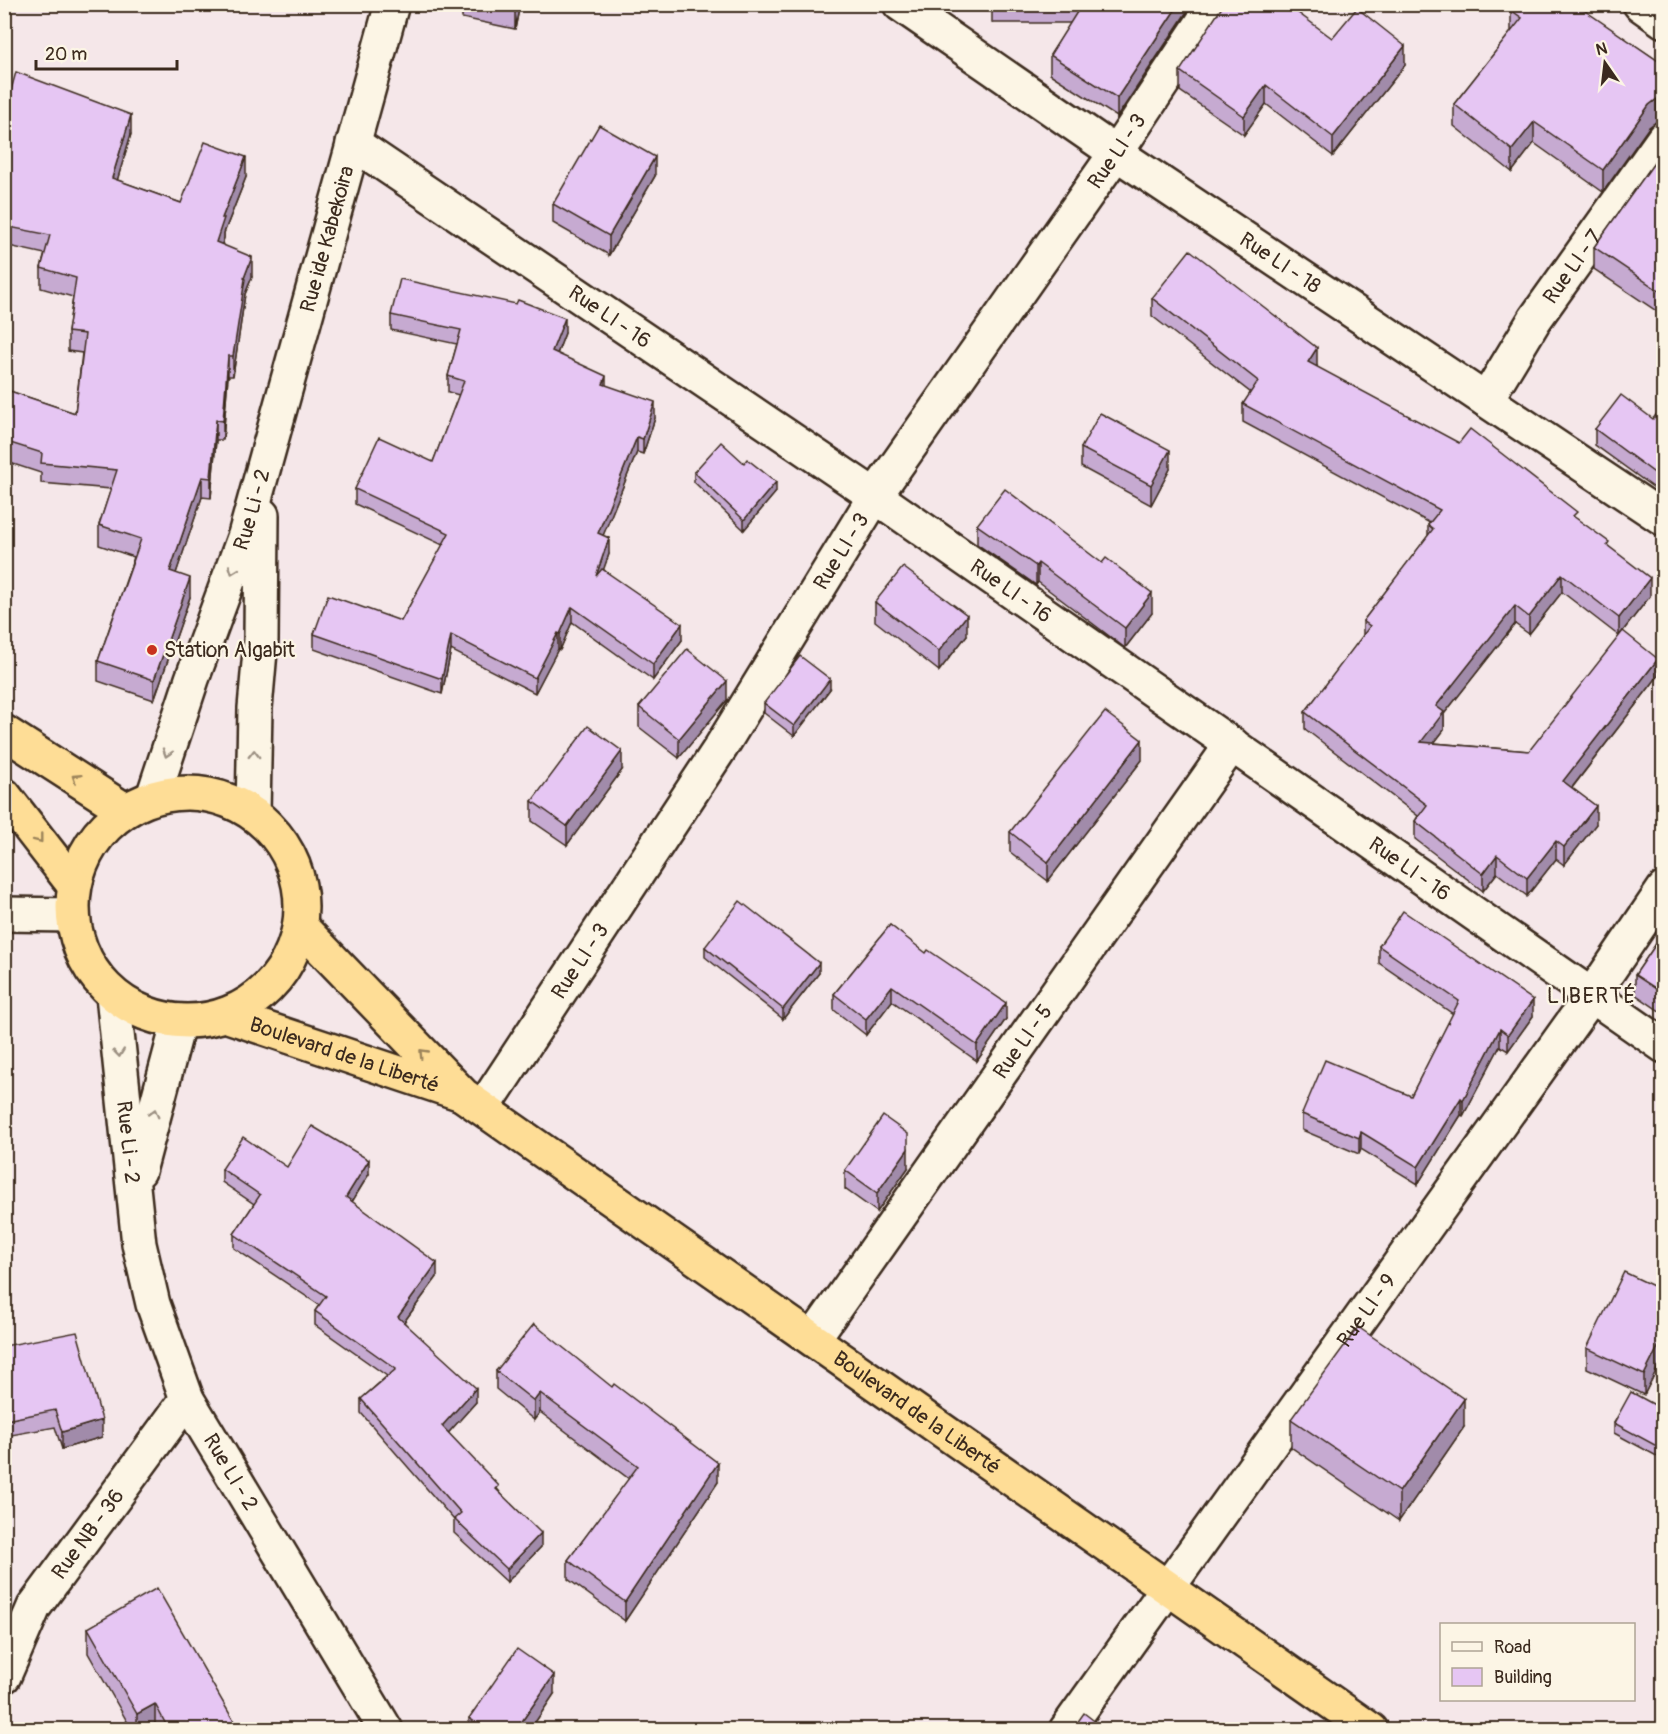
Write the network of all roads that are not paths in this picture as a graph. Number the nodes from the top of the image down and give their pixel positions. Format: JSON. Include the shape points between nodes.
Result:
{"nodes":[{"id":1,"x":392,"y":4,"type":"edge"},
{"id":2,"x":900,"y":4,"type":"edge"},
{"id":3,"x":1215,"y":4,"type":"edge"},
{"id":4,"x":1640,"y":4,"type":"edge"},
{"id":5,"x":1664,"y":21,"type":"edge"},
{"id":6,"x":1664,"y":138,"type":"edge"},
{"id":7,"x":353,"y":143,"type":"junction"},
{"id":8,"x":1116,"y":153,"type":"junction"},
{"id":9,"x":1486,"y":400,"type":"junction"},
{"id":10,"x":262,"y":474,"type":"junction"},
{"id":11,"x":875,"y":496,"type":"junction"},
{"id":12,"x":1664,"y":519,"type":"edge"},
{"id":13,"x":4,"y":732,"type":"edge"},
{"id":14,"x":1232,"y":744,"type":"junction"},
{"id":15,"x":4,"y":795,"type":"edge"},
{"id":16,"x":139,"y":804,"type":"junction"},
{"id":17,"x":253,"y":813,"type":"junction"},
{"id":18,"x":1664,"y":889,"type":"edge"},
{"id":19,"x":72,"y":900,"type":"junction"},
{"id":20,"x":4,"y":914,"type":"edge"},
{"id":21,"x":300,"y":926,"type":"junction"},
{"id":22,"x":113,"y":995,"type":"junction"},
{"id":23,"x":1592,"y":995,"type":"junction"},
{"id":24,"x":225,"y":1015,"type":"junction"},
{"id":25,"x":178,"y":1021,"type":"junction"},
{"id":26,"x":1664,"y":1046,"type":"edge"},
{"id":27,"x":473,"y":1102,"type":"junction"},
{"id":28,"x":134,"y":1190,"type":"junction"},
{"id":29,"x":813,"y":1339,"type":"junction"},
{"id":30,"x":187,"y":1399,"type":"junction"},
{"id":31,"x":1167,"y":1587,"type":"junction"},
{"id":32,"x":4,"y":1676,"type":"edge"},
{"id":33,"x":386,"y":1729,"type":"edge"},
{"id":34,"x":1066,"y":1730,"type":"edge"},
{"id":35,"x":1371,"y":1730,"type":"edge"}],
"edges":[{"from":1,"to":7,"type":"street","name":"Rue ide Kabekoira"},
{"from":2,"to":8,"type":"street","name":"Rue LI - 18"},
{"from":3,"to":8,"type":"street","name":"Rue LI - 3"},
{"from":4,"to":5,"type":"street"},
{"from":6,"to":9,"type":"street","name":"Rue LI - 7","via":[[1535,319]]},
{"from":7,"to":10,"type":"street","name":"Rue ide Kabekoira"},
{"from":7,"to":11,"type":"street","name":"Rue LI - 16"},
{"from":8,"to":9,"type":"street","name":"Rue LI - 18"},
{"from":8,"to":11,"type":"street","name":"Rue LI - 3"},
{"from":9,"to":12,"type":"street","name":"Rue LI - 18"},
{"from":10,"to":16,"type":"street","name":"Rue Li - 2","one_way":true,"via":[[234,567]]},
{"from":17,"to":10,"type":"street","name":"Rue Li - 2","one_way":true,"via":[[261,640]]},
{"from":11,"to":14,"type":"street","name":"Rue LI - 16"},
{"from":11,"to":27,"type":"street","name":"Rue LI - 3","via":[[721,747]]},
{"from":16,"to":13,"type":"highway","one_way":true},
{"from":14,"to":23,"type":"street","name":"Rue LI - 16"},
{"from":14,"to":29,"type":"street","name":"Rue LI - 5"},
{"from":15,"to":19,"type":"highway","one_way":true},
{"from":16,"to":17,"type":"highway","via":[[188,792],[222,797]]},
{"from":16,"to":19,"type":"highway","via":[[101,830],[84,856]]},
{"from":17,"to":21,"type":"highway","via":[[277,835],[293,862],[302,894]]},
{"from":18,"to":23,"type":"street","name":"Rue LI - 9"},
{"from":19,"to":20,"type":"street"},
{"from":19,"to":22,"type":"highway","via":[[78,944],[92,972]]},
{"from":21,"to":24,"type":"highway","via":[[280,972],[260,995]]},
{"from":27,"to":21,"type":"highway","name":"Boulevard de la Liberté","one_way":true},
{"from":22,"to":25,"type":"highway","via":[[143,1013]]},
{"from":22,"to":28,"type":"street","name":"Rue Li - 2","one_way":true},
{"from":23,"to":26,"type":"street","name":"Rue LI - 16"},
{"from":23,"to":31,"type":"street","name":"Rue LI - 9"},
{"from":24,"to":25,"type":"highway"},
{"from":24,"to":27,"type":"highway","name":"Boulevard de la Liberté"},
{"from":28,"to":25,"type":"street","name":"Rue Li - 2","one_way":true},
{"from":27,"to":29,"type":"highway","name":"Boulevard de la Liberté"},
{"from":28,"to":30,"type":"street","name":"Rue LI - 2","via":[[139,1244],[153,1304]]},
{"from":29,"to":31,"type":"highway","name":"Boulevard de la Liberté"},
{"from":30,"to":32,"type":"street","name":"Rue NB - 36","via":[[34,1607]]},
{"from":30,"to":33,"type":"street","name":"Rue LI - 2"},
{"from":31,"to":34,"type":"street","name":"Rue LI - 9"},
{"from":31,"to":35,"type":"highway","name":"Boulevard de la Liberté"}]}
